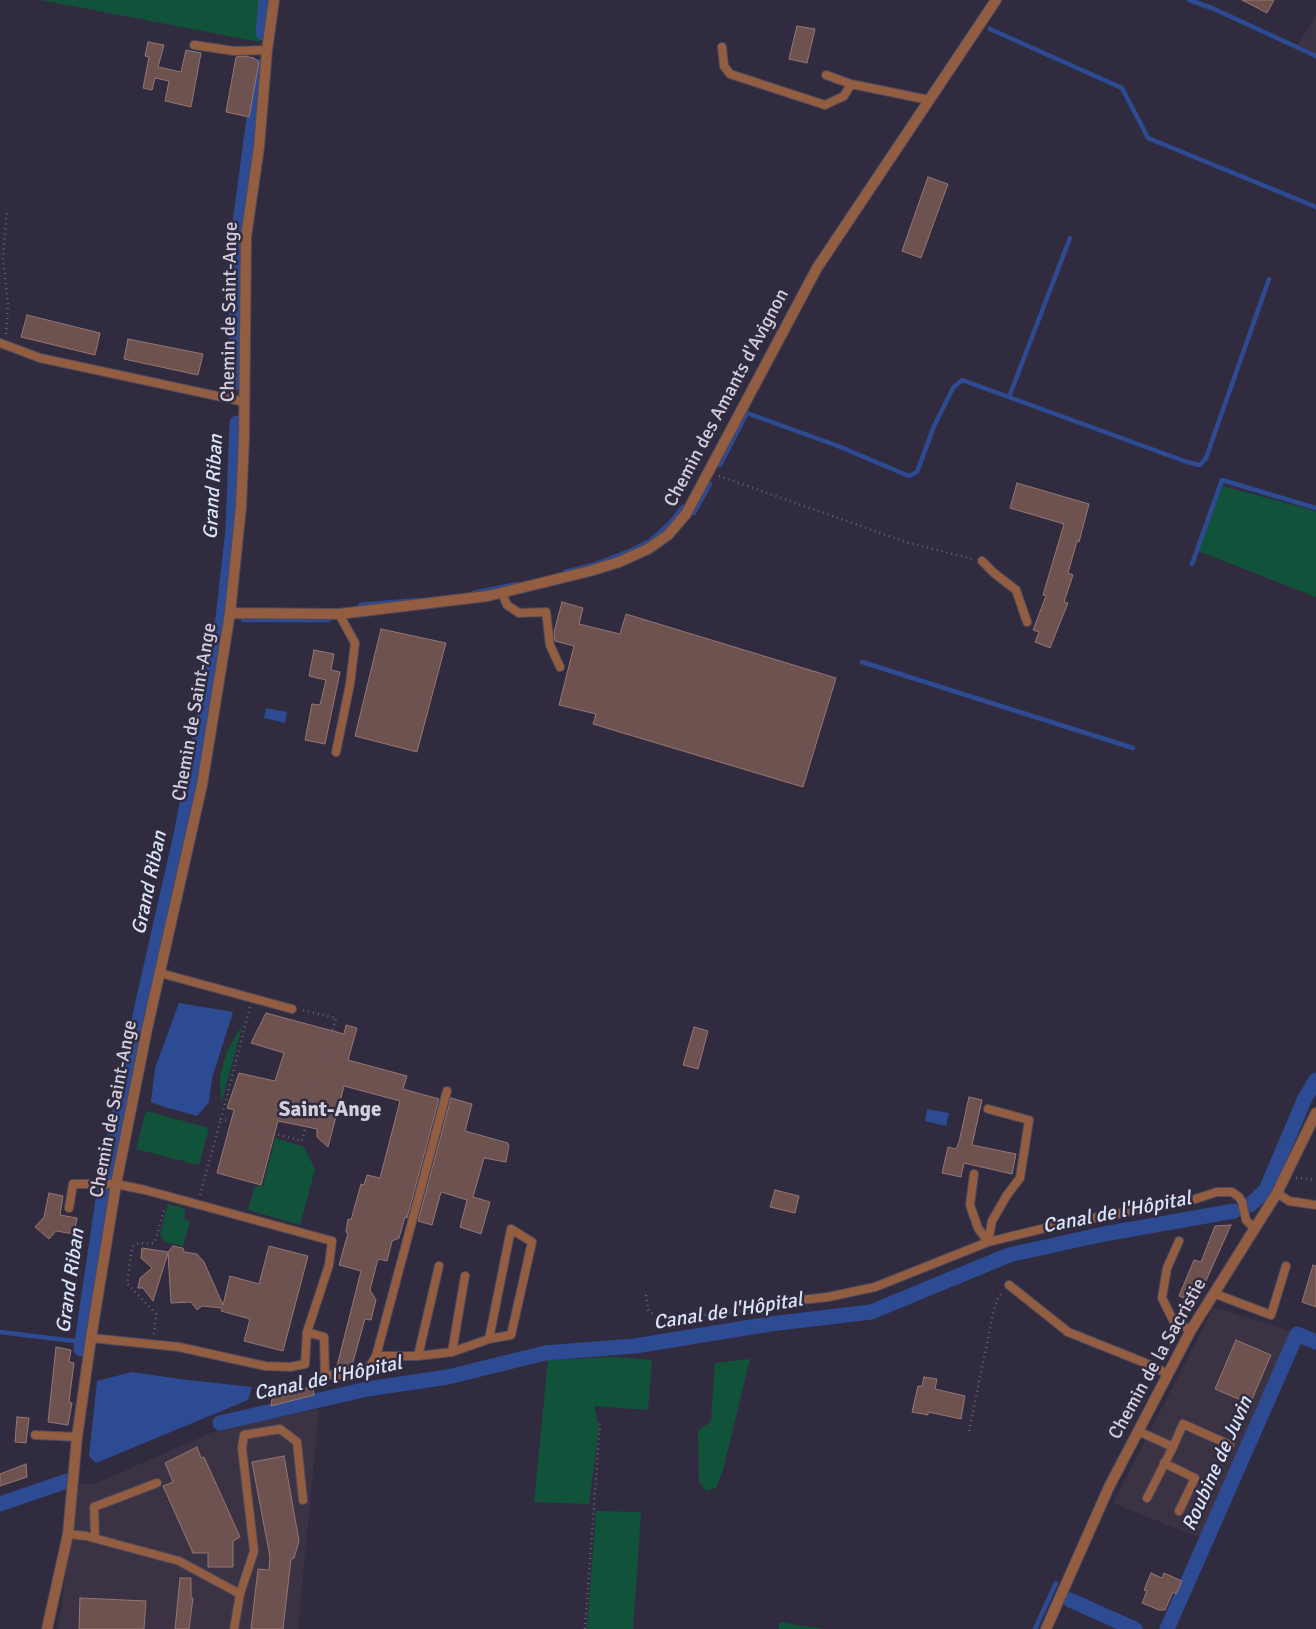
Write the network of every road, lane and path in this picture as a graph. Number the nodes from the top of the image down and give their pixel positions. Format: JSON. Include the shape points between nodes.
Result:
{"nodes":[{"id":1,"x":274,"y":0,"type":"edge"},
{"id":2,"x":996,"y":0,"type":"edge"},
{"id":3,"x":194,"y":46,"type":"dead end"},
{"id":4,"x":722,"y":47,"type":"dead end"},
{"id":5,"x":267,"y":50,"type":"junction"},
{"id":6,"x":826,"y":75,"type":"dead end"},
{"id":7,"x":851,"y":84,"type":"junction"},
{"id":8,"x":928,"y":100,"type":"junction"},
{"id":9,"x":7,"y":212,"type":"dead end"},
{"id":10,"x":3,"y":344,"type":"edge"},
{"id":11,"x":245,"y":402,"type":"junction"},
{"id":12,"x":708,"y":472,"type":"junction"},
{"id":13,"x":982,"y":561,"type":"joint"},
{"id":14,"x":502,"y":593,"type":"junction"},
{"id":15,"x":230,"y":613,"type":"junction"},
{"id":16,"x":339,"y":614,"type":"junction"},
{"id":17,"x":1027,"y":622,"type":"dead end"},
{"id":18,"x":560,"y":667,"type":"dead end"},
{"id":19,"x":336,"y":752,"type":"dead end"},
{"id":20,"x":160,"y":973,"type":"junction"},
{"id":21,"x":253,"y":999,"type":"junction"},
{"id":22,"x":292,"y":1009,"type":"joint"},
{"id":23,"x":447,"y":1091,"type":"dead end"},
{"id":24,"x":988,"y":1109,"type":"dead end"},
{"id":25,"x":1316,"y":1113,"type":"edge"},
{"id":26,"x":221,"y":1119,"type":"junction"},
{"id":27,"x":974,"y":1174,"type":"dead end"},
{"id":28,"x":1285,"y":1176,"type":"junction"},
{"id":29,"x":1316,"y":1180,"type":"edge"},
{"id":30,"x":116,"y":1184,"type":"junction"},
{"id":31,"x":1277,"y":1193,"type":"junction"},
{"id":32,"x":168,"y":1196,"type":"junction"},
{"id":33,"x":198,"y":1204,"type":"junction"},
{"id":34,"x":1316,"y":1206,"type":"edge"},
{"id":35,"x":69,"y":1208,"type":"dead end"},
{"id":36,"x":1254,"y":1228,"type":"junction"},
{"id":37,"x":1179,"y":1241,"type":"dead end"},
{"id":38,"x":988,"y":1242,"type":"junction"},
{"id":39,"x":439,"y":1266,"type":"dead end"},
{"id":40,"x":1286,"y":1266,"type":"dead end"},
{"id":41,"x":465,"y":1276,"type":"dead end"},
{"id":42,"x":1009,"y":1285,"type":"joint"},
{"id":43,"x":1213,"y":1293,"type":"junction"},
{"id":44,"x":646,"y":1296,"type":"dead end"},
{"id":45,"x":792,"y":1301,"type":"joint"},
{"id":46,"x":1191,"y":1330,"type":"junction"},
{"id":47,"x":306,"y":1332,"type":"junction"},
{"id":48,"x":91,"y":1338,"type":"junction"},
{"id":49,"x":489,"y":1339,"type":"junction"},
{"id":50,"x":153,"y":1345,"type":"junction"},
{"id":51,"x":452,"y":1352,"type":"junction"},
{"id":52,"x":376,"y":1356,"type":"junction"},
{"id":53,"x":418,"y":1356,"type":"junction"},
{"id":54,"x":1168,"y":1374,"type":"junction"},
{"id":55,"x":600,"y":1422,"type":"dead end"},
{"id":56,"x":969,"y":1431,"type":"dead end"},
{"id":57,"x":1138,"y":1431,"type":"junction"},
{"id":58,"x":35,"y":1435,"type":"dead end"},
{"id":59,"x":77,"y":1437,"type":"junction"},
{"id":60,"x":1230,"y":1445,"type":"dead end"},
{"id":61,"x":1172,"y":1447,"type":"junction"},
{"id":62,"x":1164,"y":1463,"type":"junction"},
{"id":63,"x":157,"y":1483,"type":"dead end"},
{"id":64,"x":1147,"y":1498,"type":"dead end"},
{"id":65,"x":303,"y":1500,"type":"dead end"},
{"id":66,"x":1179,"y":1512,"type":"dead end"},
{"id":67,"x":68,"y":1534,"type":"junction"},
{"id":68,"x":95,"y":1538,"type":"junction"},
{"id":69,"x":240,"y":1594,"type":"junction"},
{"id":70,"x":47,"y":1629,"type":"edge"},
{"id":71,"x":234,"y":1629,"type":"edge"},
{"id":72,"x":585,"y":1629,"type":"edge"},
{"id":73,"x":1046,"y":1629,"type":"edge"}],
"edges":[{"from":1,"to":5,"type":"street","name":"Chemin de Saint-Ange"},
{"from":2,"to":8,"type":"street","name":"Chemin des Amants d'Avignon"},
{"from":3,"to":5,"type":"lane","via":[[234,51]]},
{"from":4,"to":7,"type":"lane","via":[[724,66],[730,74],[825,104],[844,96]]},
{"from":5,"to":11,"type":"street","name":"Chemin de Saint-Ange","via":[[259,147],[246,237]]},
{"from":6,"to":7,"type":"lane"},
{"from":7,"to":8,"type":"lane"},
{"from":8,"to":12,"type":"street","name":"Chemin des Amants d'Avignon","via":[[817,268]]},
{"from":9,"to":10,"type":"path","via":[[3,258],[8,306]]},
{"from":10,"to":11,"type":"lane","via":[[40,358]]},
{"from":11,"to":15,"type":"street","name":"Chemin de Saint-Ange","via":[[241,507]]},
{"from":12,"to":13,"type":"path","via":[[906,542]]},
{"from":12,"to":14,"type":"street","name":"Chemin des Amants d'Avignon","via":[[686,514],[668,535],[648,549],[619,562]]},
{"from":13,"to":17,"type":"lane","via":[[1016,590]]},
{"from":14,"to":16,"type":"street","name":"Chemin des Amants d'Avignon"},
{"from":14,"to":18,"type":"lane","via":[[507,605],[519,613],[546,612],[550,645]]},
{"from":15,"to":16,"type":"street","name":"Chemin des Amants d'Avignon"},
{"from":15,"to":20,"type":"street","name":"Chemin de Saint-Ange","via":[[202,785]]},
{"from":16,"to":19,"type":"lane","via":[[355,643]]},
{"from":20,"to":21,"type":"lane"},
{"from":20,"to":30,"type":"street","name":"Chemin de Saint-Ange"},
{"from":21,"to":22,"type":"lane"},
{"from":21,"to":26,"type":"path"},
{"from":22,"to":26,"type":"path","via":[[336,1018],[302,1141]]},
{"from":23,"to":52,"type":"lane"},
{"from":24,"to":38,"type":"lane","via":[[1029,1120],[1020,1178],[1006,1194],[992,1221]]},
{"from":25,"to":28,"type":"street","name":"Chemin de la Sacristie"},
{"from":26,"to":33,"type":"path"},
{"from":27,"to":38,"type":"lane","via":[[970,1206],[978,1228]]},
{"from":28,"to":29,"type":"path"},
{"from":28,"to":31,"type":"street","name":"Chemin de la Sacristie"},
{"from":30,"to":32,"type":"lane"},
{"from":30,"to":35,"type":"lane","via":[[73,1184]]},
{"from":30,"to":48,"type":"street","name":"Chemin de Saint-Ange"},
{"from":31,"to":34,"type":"lane","via":[[1289,1200]]},
{"from":31,"to":36,"type":"street","name":"Chemin de la Sacristie"},
{"from":32,"to":33,"type":"lane"},
{"from":32,"to":50,"type":"path","via":[[155,1242],[139,1242],[132,1247],[127,1283],[156,1314]]},
{"from":33,"to":47,"type":"lane","via":[[332,1241],[329,1265]]},
{"from":36,"to":38,"type":"lane","via":[[1246,1220],[1239,1197],[1232,1192],[1217,1192],[1189,1201],[1066,1223]]},
{"from":36,"to":43,"type":"street","name":"Chemin de la Sacristie"},
{"from":37,"to":46,"type":"lane","via":[[1166,1268],[1162,1298],[1174,1322]]},
{"from":38,"to":45,"type":"lane","via":[[875,1287]]},
{"from":39,"to":53,"type":"lane"},
{"from":40,"to":43,"type":"lane","via":[[1271,1315]]},
{"from":41,"to":51,"type":"lane"},
{"from":42,"to":54,"type":"lane","via":[[1068,1332]]},
{"from":42,"to":56,"type":"path","via":[[999,1296],[994,1309]]},
{"from":43,"to":46,"type":"street","name":"Chemin de la Sacristie"},
{"from":44,"to":45,"type":"path","via":[[648,1310],[660,1319],[744,1311]]},
{"from":46,"to":54,"type":"street","name":"Chemin de la Sacristie"},
{"from":47,"to":50,"type":"lane","via":[[305,1364],[290,1367],[265,1366],[179,1347]]},
{"from":47,"to":52,"type":"lane","via":[[324,1337],[326,1375],[356,1375],[370,1366]]},
{"from":48,"to":50,"type":"lane"},
{"from":48,"to":59,"type":"street","name":"Chemin de Saint-Ange"},
{"from":49,"to":49,"type":"lane","via":[[496,1302],[511,1229],[532,1242],[512,1335]]},
{"from":49,"to":51,"type":"lane"},
{"from":51,"to":53,"type":"lane"},
{"from":52,"to":53,"type":"lane"},
{"from":54,"to":57,"type":"street","name":"Chemin de la Sacristie"},
{"from":55,"to":72,"type":"path"},
{"from":57,"to":61,"type":"lane"},
{"from":57,"to":73,"type":"street","name":"Chemin de la Sacristie"},
{"from":58,"to":59,"type":"lane"},
{"from":59,"to":67,"type":"street","name":"Chemin de Saint-Ange"},
{"from":60,"to":61,"type":"lane","via":[[1183,1424]]},
{"from":61,"to":62,"type":"lane"},
{"from":62,"to":64,"type":"lane"},
{"from":62,"to":66,"type":"lane","via":[[1195,1478]]},
{"from":63,"to":68,"type":"lane","via":[[94,1507]]},
{"from":65,"to":69,"type":"lane","via":[[297,1442],[280,1429],[244,1434],[242,1448],[254,1551]]},
{"from":67,"to":68,"type":"lane"},
{"from":67,"to":70,"type":"street","name":"Chemin de Saint-Ange"},
{"from":68,"to":69,"type":"lane","via":[[179,1561]]},
{"from":69,"to":71,"type":"lane"}]}
